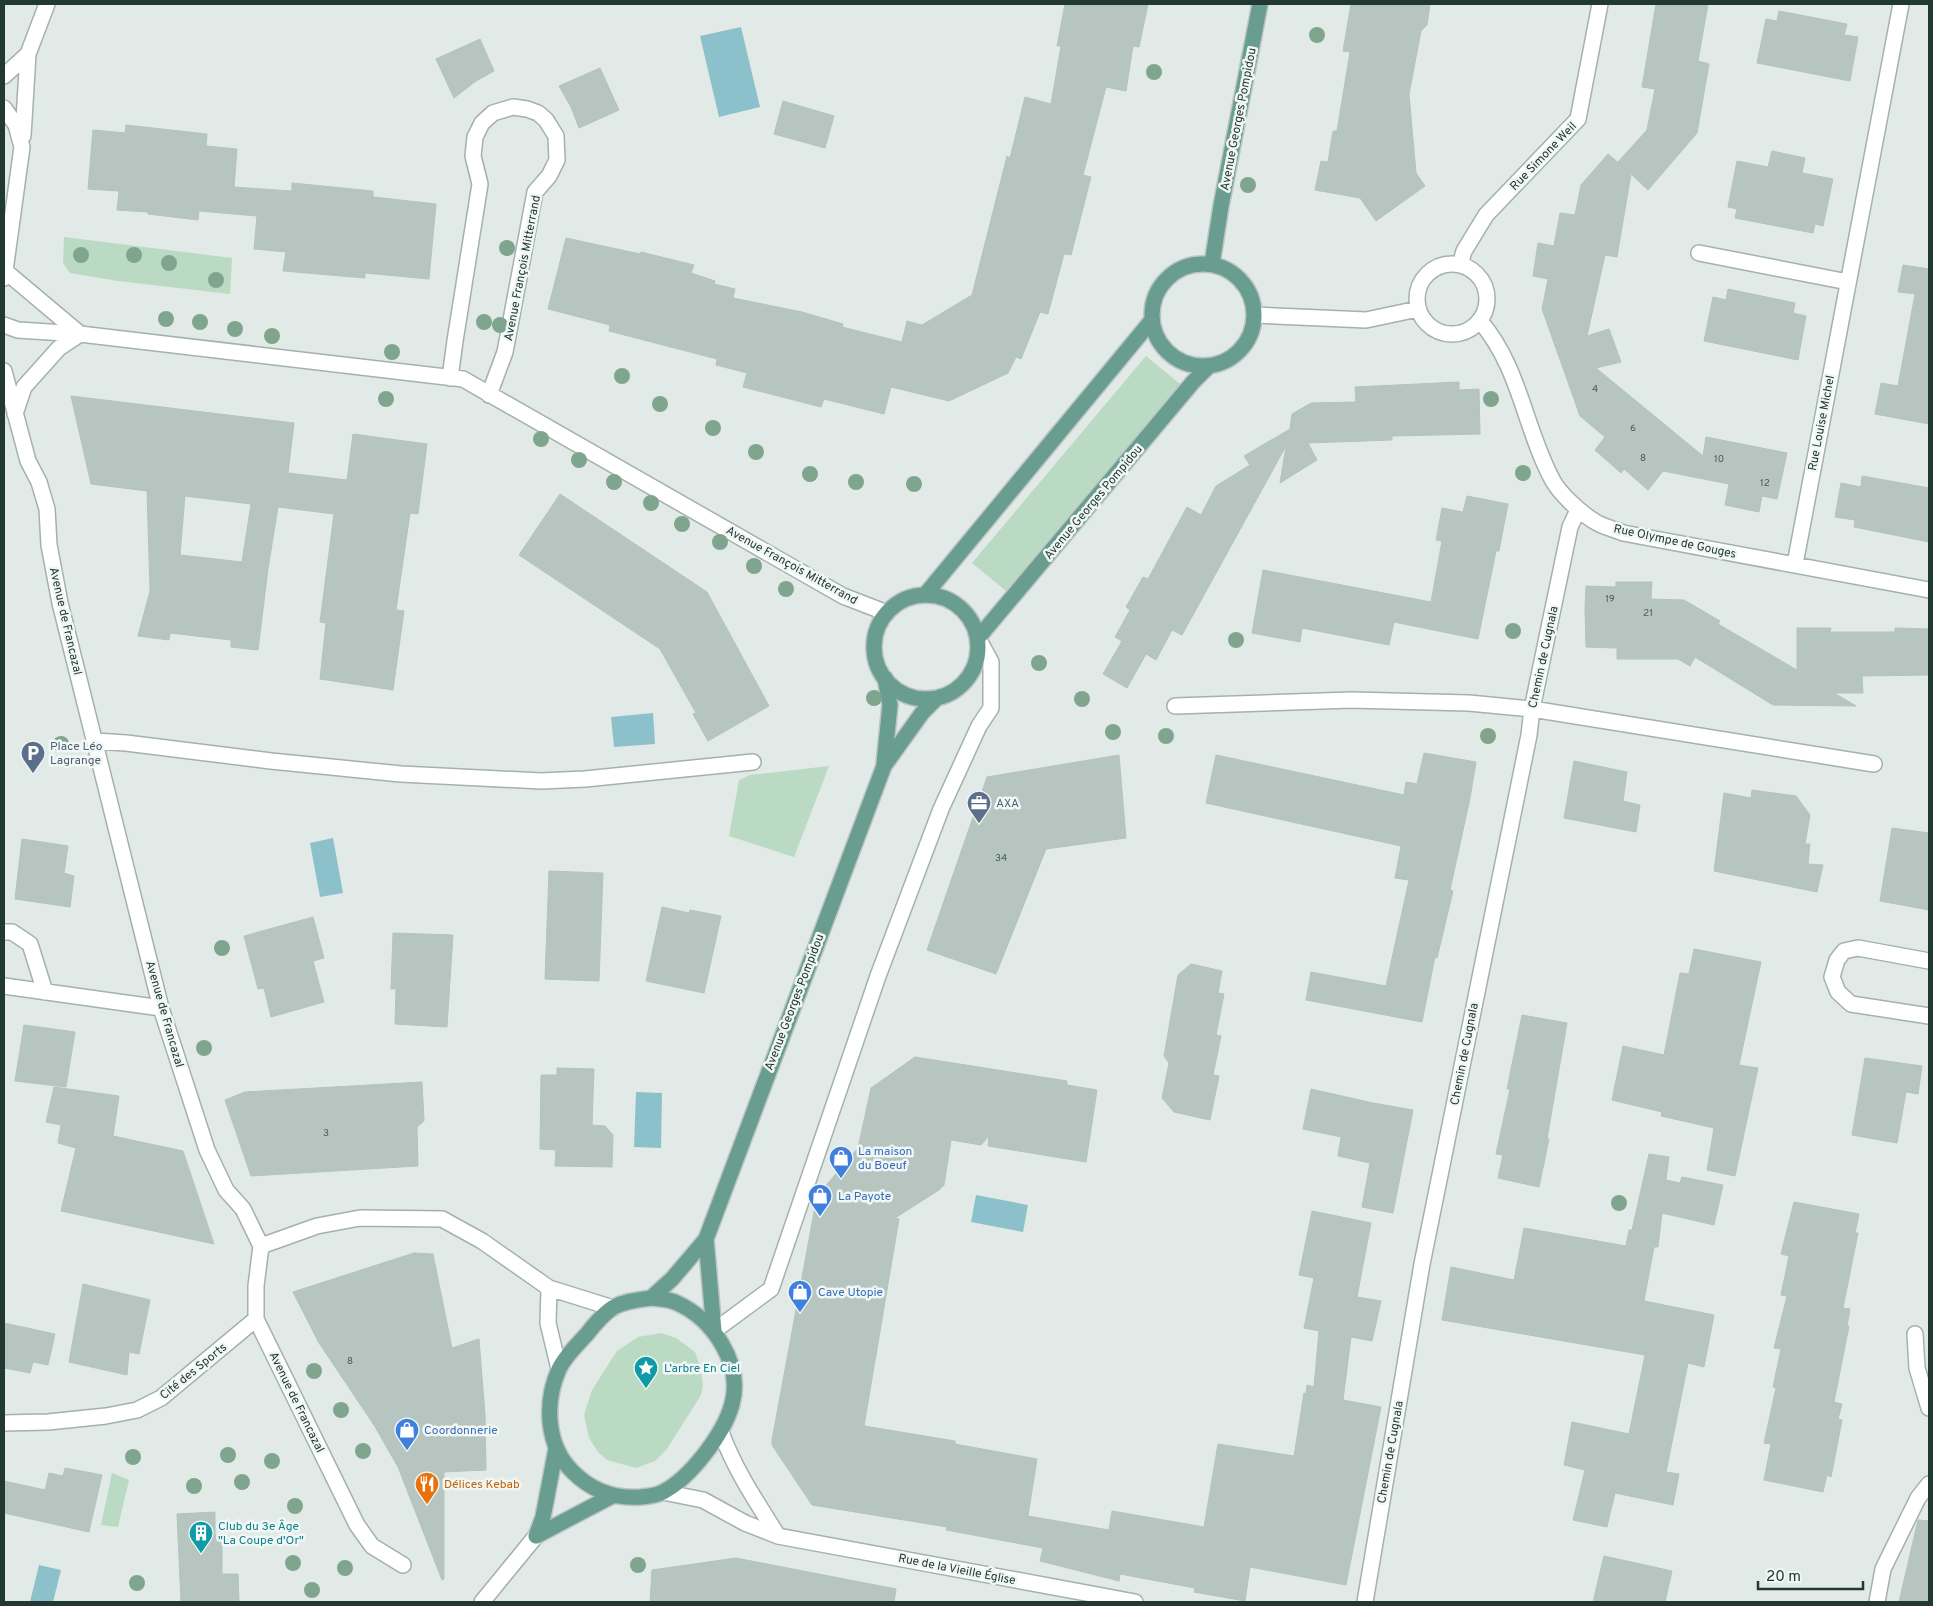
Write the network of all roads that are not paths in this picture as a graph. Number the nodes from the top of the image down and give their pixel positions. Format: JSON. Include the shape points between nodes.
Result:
{"nodes":[{"id":1,"x":47,"y":4,"type":"edge"},
{"id":2,"x":1260,"y":4,"type":"edge"},
{"id":3,"x":1600,"y":4,"type":"edge"},
{"id":4,"x":1901,"y":4,"type":"edge"},
{"id":5,"x":28,"y":54,"type":"junction"},
{"id":6,"x":4,"y":76,"type":"edge"},
{"id":7,"x":4,"y":108,"type":"edge"},
{"id":8,"x":22,"y":147,"type":"junction"},
{"id":9,"x":1699,"y":253,"type":"dead end"},
{"id":10,"x":1212,"y":264,"type":"junction"},
{"id":11,"x":1460,"y":265,"type":"junction"},
{"id":12,"x":4,"y":275,"type":"edge"},
{"id":13,"x":1848,"y":282,"type":"junction"},
{"id":14,"x":1418,"y":309,"type":"junction"},
{"id":15,"x":1254,"y":315,"type":"junction"},
{"id":16,"x":1152,"y":320,"type":"junction"},
{"id":17,"x":1480,"y":321,"type":"junction"},
{"id":18,"x":4,"y":325,"type":"edge"},
{"id":19,"x":80,"y":334,"type":"junction"},
{"id":20,"x":1209,"y":366,"type":"junction"},
{"id":21,"x":4,"y":371,"type":"edge"},
{"id":22,"x":450,"y":378,"type":"junction"},
{"id":23,"x":489,"y":394,"type":"junction"},
{"id":24,"x":15,"y":416,"type":"junction"},
{"id":25,"x":1578,"y":510,"type":"junction"},
{"id":26,"x":1795,"y":564,"type":"junction"},
{"id":27,"x":1929,"y":590,"type":"edge"},
{"id":28,"x":925,"y":595,"type":"junction"},
{"id":29,"x":887,"y":613,"type":"junction"},
{"id":30,"x":978,"y":638,"type":"junction"},
{"id":31,"x":884,"y":677,"type":"junction"},
{"id":32,"x":936,"y":698,"type":"junction"},
{"id":33,"x":1175,"y":706,"type":"dead end"},
{"id":34,"x":1532,"y":709,"type":"junction"},
{"id":35,"x":96,"y":741,"type":"junction"},
{"id":36,"x":753,"y":762,"type":"dead end"},
{"id":37,"x":1874,"y":764,"type":"dead end"},
{"id":38,"x":884,"y":766,"type":"junction"},
{"id":39,"x":4,"y":932,"type":"edge"},
{"id":40,"x":1929,"y":961,"type":"edge"},
{"id":41,"x":4,"y":986,"type":"edge"},
{"id":42,"x":45,"y":992,"type":"junction"},
{"id":43,"x":161,"y":1008,"type":"junction"},
{"id":44,"x":1929,"y":1016,"type":"edge"},
{"id":45,"x":706,"y":1239,"type":"junction"},
{"id":46,"x":261,"y":1246,"type":"junction"},
{"id":47,"x":549,"y":1288,"type":"junction"},
{"id":48,"x":651,"y":1298,"type":"junction"},
{"id":49,"x":613,"y":1308,"type":"junction"},
{"id":50,"x":256,"y":1319,"type":"junction"},
{"id":51,"x":714,"y":1331,"type":"junction"},
{"id":52,"x":1915,"y":1334,"type":"dead end"},
{"id":53,"x":559,"y":1369,"type":"junction"},
{"id":54,"x":1929,"y":1408,"type":"edge"},
{"id":55,"x":4,"y":1423,"type":"edge"},
{"id":56,"x":721,"y":1432,"type":"junction"},
{"id":57,"x":556,"y":1450,"type":"junction"},
{"id":58,"x":1929,"y":1484,"type":"edge"},
{"id":59,"x":663,"y":1492,"type":"junction"},
{"id":60,"x":612,"y":1496,"type":"junction"},
{"id":61,"x":536,"y":1536,"type":"junction"},
{"id":62,"x":778,"y":1536,"type":"junction"},
{"id":63,"x":402,"y":1565,"type":"dead end"},
{"id":64,"x":482,"y":1602,"type":"edge"},
{"id":65,"x":1135,"y":1602,"type":"edge"},
{"id":66,"x":1365,"y":1602,"type":"edge"},
{"id":67,"x":1877,"y":1602,"type":"edge"}],
"edges":[{"from":1,"to":5,"type":"street"},
{"from":2,"to":10,"type":"main road","name":"Avenue Georges Pompidou"},
{"from":3,"to":11,"type":"street","name":"Rue Simone Weil","via":[[1578,120],[1486,215],[1464,251]]},
{"from":4,"to":13,"type":"street","name":"Rue Louise Michel"},
{"from":5,"to":6,"type":"street"},
{"from":5,"to":8,"type":"street"},
{"from":7,"to":8,"type":"street","via":[[16,125]]},
{"from":8,"to":12,"type":"street"},
{"from":9,"to":13,"type":"street"},
{"from":10,"to":15,"type":"main road","via":[[1229,271],[1242,282],[1251,298]]},
{"from":10,"to":16,"type":"main road","via":[[1185,267],[1163,282],[1152,307]]},
{"from":11,"to":14,"type":"street","via":[[1440,266],[1431,271],[1418,293]]},
{"from":11,"to":17,"type":"street","via":[[1473,271],[1487,294],[1486,308]]},
{"from":12,"to":19,"type":"street"},
{"from":13,"to":26,"type":"street","name":"Rue Louise Michel"},
{"from":14,"to":15,"type":"street","via":[[1366,320]]},
{"from":14,"to":17,"type":"street","via":[[1430,327],[1440,332],[1462,333]]},
{"from":15,"to":20,"type":"main road","via":[[1246,344],[1223,363]]},
{"from":16,"to":20,"type":"main road","via":[[1156,336],[1177,360]]},
{"from":16,"to":28,"type":"main road"},
{"from":17,"to":25,"type":"street","name":"Rue Olympe de Gouges","via":[[1495,341],[1517,384],[1554,483]]},
{"from":18,"to":19,"type":"street","name":"Avenue François Mitterrand","via":[[18,330]]},
{"from":19,"to":22,"type":"street","name":"Avenue François Mitterrand"},
{"from":19,"to":24,"type":"street","via":[[59,348],[24,387]]},
{"from":20,"to":30,"type":"main road","name":"Avenue Georges Pompidou"},
{"from":21,"to":24,"type":"street","name":"Avenue de Francazal"},
{"from":22,"to":23,"type":"street","name":"Avenue François Mitterrand","via":[[463,380]]},
{"from":22,"to":23,"type":"street","name":"Avenue François Mitterrand","via":[[480,184],[473,156],[474,137],[493,112],[512,107],[528,108],[546,120],[556,136],[557,160],[549,176],[534,192],[506,352]]},
{"from":23,"to":29,"type":"street","name":"Avenue François Mitterrand","via":[[843,596]]},
{"from":24,"to":35,"type":"street","name":"Avenue de Francazal","via":[[47,509],[48,545],[60,604]]},
{"from":25,"to":26,"type":"street","name":"Rue Olympe de Gouges","via":[[1596,523],[1623,533]]},
{"from":25,"to":34,"type":"street","name":"Chemin de Cugnala","via":[[1570,526]]},
{"from":26,"to":27,"type":"street","name":"Rue Olympe de Gouges"},
{"from":28,"to":29,"type":"main road","via":[[898,604]]},
{"from":28,"to":30,"type":"main road","via":[[954,603],[965,612]]},
{"from":29,"to":31,"type":"main road","via":[[878,627],[875,642],[876,658]]},
{"from":30,"to":32,"type":"main road","via":[[975,665],[969,677],[960,687]]},
{"from":30,"to":51,"type":"street","via":[[992,662],[991,708],[979,726],[941,809],[881,967],[771,1289]]},
{"from":31,"to":32,"type":"main road","via":[[904,694],[920,699]]},
{"from":31,"to":38,"type":"main road","name":"Avenue Georges Pompidou","via":[[890,705]]},
{"from":32,"to":38,"type":"main road","name":"Avenue Georges Pompidou"},
{"from":33,"to":34,"type":"street","via":[[1351,700],[1469,703]]},
{"from":34,"to":37,"type":"street"},
{"from":34,"to":66,"type":"street","name":"Chemin de Cugnala","via":[[1422,1264]]},
{"from":35,"to":36,"type":"street","via":[[401,774],[541,781]]},
{"from":35,"to":43,"type":"street","name":"Avenue de Francazal"},
{"from":38,"to":45,"type":"main road","name":"Avenue Georges Pompidou"},
{"from":39,"to":42,"type":"street","via":[[12,932],[30,944]]},
{"from":40,"to":44,"type":"street","via":[[1858,948],[1844,951],[1836,960],[1832,977],[1838,992],[1851,1004]]},
{"from":41,"to":42,"type":"street"},
{"from":42,"to":43,"type":"street"},
{"from":43,"to":46,"type":"street","name":"Avenue de Francazal","via":[[207,1150],[226,1190],[243,1209]]},
{"from":45,"to":48,"type":"main road","name":"Avenue Georges Pompidou"},
{"from":45,"to":51,"type":"main road","name":"Avenue Georges Pompidou"},
{"from":46,"to":47,"type":"street","via":[[317,1226],[360,1218],[442,1219],[482,1241]]},
{"from":46,"to":50,"type":"street","name":"Avenue de Francazal"},
{"from":47,"to":49,"type":"street"},
{"from":47,"to":53,"type":"street","via":[[548,1323]]},
{"from":48,"to":49,"type":"main road"},
{"from":48,"to":51,"type":"main road","via":[[675,1302],[694,1313]]},
{"from":49,"to":53,"type":"main road"},
{"from":50,"to":55,"type":"street","name":"Cité des Sports","via":[[161,1398],[137,1410],[48,1422]]},
{"from":50,"to":63,"type":"street","name":"Avenue de Francazal","via":[[357,1525],[372,1546]]},
{"from":51,"to":56,"type":"main road","via":[[727,1353],[735,1385],[732,1404]]},
{"from":52,"to":54,"type":"street","via":[[1916,1368]]},
{"from":53,"to":57,"type":"main road","via":[[550,1416]]},
{"from":56,"to":59,"type":"main road","via":[[682,1478]]},
{"from":56,"to":62,"type":"street","via":[[742,1480]]},
{"from":57,"to":60,"type":"main road","via":[[580,1479]]},
{"from":57,"to":61,"type":"main road","via":[[543,1517]]},
{"from":58,"to":67,"type":"street","via":[[1918,1498],[1883,1569]]},
{"from":59,"to":60,"type":"main road","via":[[629,1498]]},
{"from":59,"to":62,"type":"street","name":"Rue de la Vieille Église","via":[[703,1500],[745,1523]]},
{"from":60,"to":61,"type":"main road"},
{"from":61,"to":64,"type":"street"},
{"from":62,"to":65,"type":"street","name":"Rue de la Vieille Église"}]}
